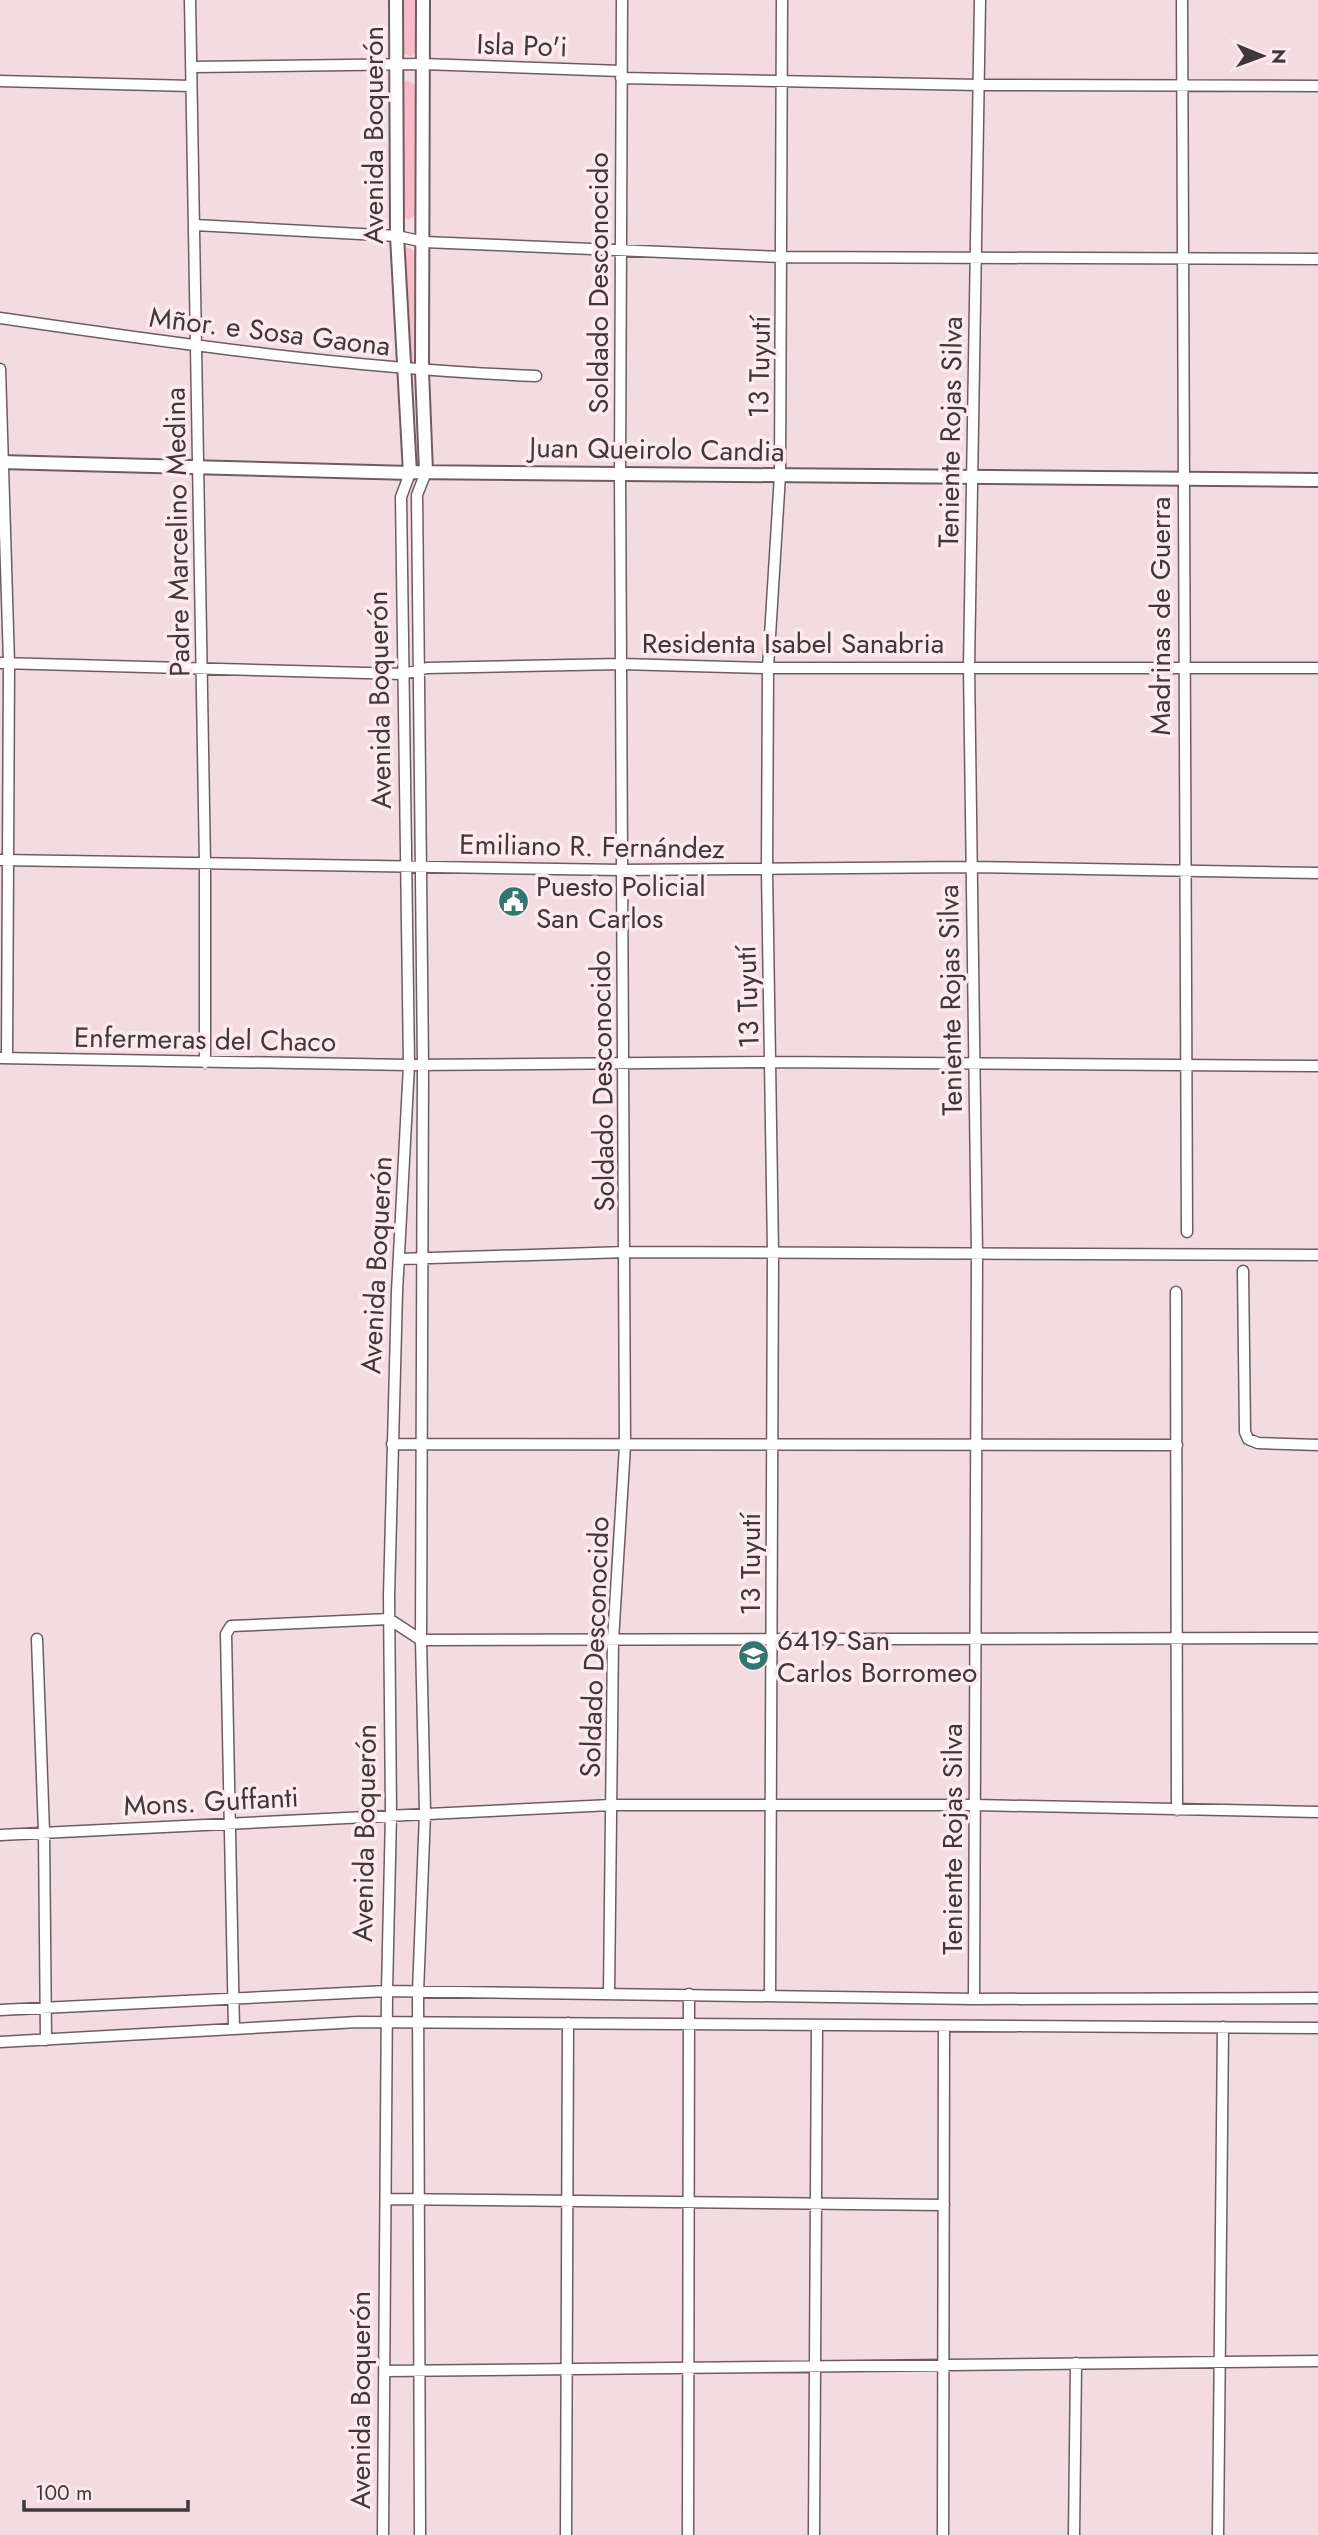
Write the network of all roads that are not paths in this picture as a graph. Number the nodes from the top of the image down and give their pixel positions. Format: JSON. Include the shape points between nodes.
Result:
{"nodes":[{"id":1,"x":190,"y":0,"type":"edge"},
{"id":2,"x":396,"y":0,"type":"edge"},
{"id":3,"x":423,"y":0,"type":"edge"},
{"id":4,"x":622,"y":0,"type":"edge"},
{"id":5,"x":782,"y":0,"type":"edge"},
{"id":6,"x":980,"y":0,"type":"edge"},
{"id":7,"x":1182,"y":0,"type":"edge"},
{"id":8,"x":422,"y":64,"type":"junction"},
{"id":9,"x":396,"y":65,"type":"junction"},
{"id":10,"x":192,"y":67,"type":"junction"},
{"id":11,"x":621,"y":74,"type":"junction"},
{"id":12,"x":0,"y":81,"type":"edge"},
{"id":13,"x":782,"y":82,"type":"junction"},
{"id":14,"x":979,"y":85,"type":"junction"},
{"id":15,"x":191,"y":86,"type":"junction"},
{"id":16,"x":1182,"y":86,"type":"junction"},
{"id":17,"x":1318,"y":86,"type":"edge"},
{"id":18,"x":195,"y":225,"type":"junction"},
{"id":19,"x":397,"y":236,"type":"junction"},
{"id":20,"x":424,"y":242,"type":"junction"},
{"id":21,"x":621,"y":251,"type":"junction"},
{"id":22,"x":782,"y":257,"type":"junction"},
{"id":23,"x":977,"y":260,"type":"junction"},
{"id":24,"x":1182,"y":260,"type":"junction"},
{"id":25,"x":1318,"y":260,"type":"edge"},
{"id":26,"x":0,"y":318,"type":"edge"},
{"id":27,"x":196,"y":346,"type":"junction"},
{"id":28,"x":0,"y":369,"type":"edge"},
{"id":29,"x":405,"y":370,"type":"junction"},
{"id":30,"x":422,"y":371,"type":"junction"},
{"id":31,"x":536,"y":376,"type":"dead end"},
{"id":32,"x":2,"y":462,"type":"edge"},
{"id":33,"x":199,"y":467,"type":"junction"},
{"id":34,"x":426,"y":472,"type":"junction"},
{"id":35,"x":410,"y":473,"type":"junction"},
{"id":36,"x":620,"y":473,"type":"junction"},
{"id":37,"x":780,"y":475,"type":"junction"},
{"id":38,"x":970,"y":477,"type":"junction"},
{"id":39,"x":1183,"y":478,"type":"junction"},
{"id":40,"x":1318,"y":480,"type":"edge"},
{"id":41,"x":5,"y":663,"type":"edge"},
{"id":42,"x":621,"y":664,"type":"junction"},
{"id":43,"x":1183,"y":666,"type":"junction"},
{"id":44,"x":969,"y":667,"type":"junction"},
{"id":45,"x":768,"y":668,"type":"junction"},
{"id":46,"x":1318,"y":668,"type":"edge"},
{"id":47,"x":202,"y":669,"type":"junction"},
{"id":48,"x":419,"y":670,"type":"junction"},
{"id":49,"x":403,"y":674,"type":"junction"},
{"id":50,"x":5,"y":860,"type":"edge"},
{"id":51,"x":205,"y":865,"type":"junction"},
{"id":52,"x":405,"y":867,"type":"junction"},
{"id":53,"x":421,"y":867,"type":"junction"},
{"id":54,"x":970,"y":867,"type":"junction"},
{"id":55,"x":622,"y":870,"type":"junction"},
{"id":56,"x":767,"y":871,"type":"junction"},
{"id":57,"x":1183,"y":872,"type":"junction"},
{"id":58,"x":1318,"y":873,"type":"edge"},
{"id":59,"x":4,"y":1058,"type":"edge"},
{"id":60,"x":772,"y":1062,"type":"junction"},
{"id":61,"x":205,"y":1063,"type":"junction"},
{"id":62,"x":624,"y":1063,"type":"junction"},
{"id":63,"x":974,"y":1064,"type":"junction"},
{"id":64,"x":409,"y":1065,"type":"junction"},
{"id":65,"x":423,"y":1065,"type":"junction"},
{"id":66,"x":1184,"y":1065,"type":"junction"},
{"id":67,"x":1318,"y":1066,"type":"edge"},
{"id":68,"x":1186,"y":1232,"type":"dead end"},
{"id":69,"x":626,"y":1252,"type":"junction"},
{"id":70,"x":774,"y":1252,"type":"junction"},
{"id":71,"x":977,"y":1255,"type":"junction"},
{"id":72,"x":1318,"y":1255,"type":"edge"},
{"id":73,"x":423,"y":1258,"type":"junction"},
{"id":74,"x":399,"y":1259,"type":"junction"},
{"id":75,"x":1243,"y":1271,"type":"dead end"},
{"id":76,"x":1176,"y":1292,"type":"dead end"},
{"id":77,"x":393,"y":1444,"type":"junction"},
{"id":78,"x":772,"y":1444,"type":"junction"},
{"id":79,"x":422,"y":1445,"type":"junction"},
{"id":80,"x":1177,"y":1445,"type":"junction"},
{"id":81,"x":1318,"y":1445,"type":"edge"},
{"id":82,"x":625,"y":1446,"type":"junction"},
{"id":83,"x":977,"y":1447,"type":"junction"},
{"id":84,"x":389,"y":1619,"type":"junction"},
{"id":85,"x":1318,"y":1638,"type":"edge"},
{"id":86,"x":37,"y":1639,"type":"dead end"},
{"id":87,"x":773,"y":1639,"type":"junction"},
{"id":88,"x":975,"y":1639,"type":"junction"},
{"id":89,"x":421,"y":1640,"type":"junction"},
{"id":90,"x":613,"y":1640,"type":"junction"},
{"id":91,"x":1176,"y":1640,"type":"junction"},
{"id":92,"x":611,"y":1805,"type":"junction"},
{"id":93,"x":975,"y":1805,"type":"junction"},
{"id":94,"x":772,"y":1807,"type":"junction"},
{"id":95,"x":1177,"y":1810,"type":"junction"},
{"id":96,"x":425,"y":1812,"type":"junction"},
{"id":97,"x":1318,"y":1812,"type":"edge"},
{"id":98,"x":391,"y":1814,"type":"junction"},
{"id":99,"x":232,"y":1822,"type":"junction"},
{"id":100,"x":44,"y":1832,"type":"junction"},
{"id":101,"x":0,"y":1835,"type":"edge"},
{"id":102,"x":387,"y":1991,"type":"junction"},
{"id":103,"x":418,"y":1992,"type":"junction"},
{"id":104,"x":608,"y":1993,"type":"junction"},
{"id":105,"x":689,"y":1994,"type":"junction"},
{"id":106,"x":770,"y":1994,"type":"junction"},
{"id":107,"x":231,"y":1998,"type":"junction"},
{"id":108,"x":1318,"y":1998,"type":"edge"},
{"id":109,"x":974,"y":1999,"type":"junction"},
{"id":110,"x":44,"y":2007,"type":"junction"},
{"id":111,"x":0,"y":2010,"type":"edge"},
{"id":112,"x":387,"y":2022,"type":"junction"},
{"id":113,"x":418,"y":2022,"type":"junction"},
{"id":114,"x":568,"y":2023,"type":"junction"},
{"id":115,"x":689,"y":2024,"type":"junction"},
{"id":116,"x":817,"y":2025,"type":"junction"},
{"id":117,"x":944,"y":2026,"type":"junction"},
{"id":118,"x":1223,"y":2028,"type":"junction"},
{"id":119,"x":1318,"y":2028,"type":"edge"},
{"id":120,"x":234,"y":2029,"type":"junction"},
{"id":121,"x":46,"y":2040,"type":"junction"},
{"id":122,"x":0,"y":2042,"type":"edge"},
{"id":123,"x":386,"y":2199,"type":"junction"},
{"id":124,"x":421,"y":2200,"type":"junction"},
{"id":125,"x":566,"y":2202,"type":"junction"},
{"id":126,"x":816,"y":2202,"type":"junction"},
{"id":127,"x":688,"y":2204,"type":"junction"},
{"id":128,"x":944,"y":2205,"type":"junction"},
{"id":129,"x":1318,"y":2361,"type":"edge"},
{"id":130,"x":1221,"y":2362,"type":"junction"},
{"id":131,"x":1076,"y":2363,"type":"junction"},
{"id":132,"x":943,"y":2364,"type":"junction"},
{"id":133,"x":815,"y":2365,"type":"junction"},
{"id":134,"x":688,"y":2368,"type":"junction"},
{"id":135,"x":568,"y":2370,"type":"junction"},
{"id":136,"x":384,"y":2371,"type":"junction"},
{"id":137,"x":420,"y":2371,"type":"junction"},
{"id":138,"x":383,"y":2535,"type":"edge"},
{"id":139,"x":420,"y":2535,"type":"edge"},
{"id":140,"x":566,"y":2535,"type":"edge"},
{"id":141,"x":688,"y":2535,"type":"edge"},
{"id":142,"x":814,"y":2535,"type":"edge"},
{"id":143,"x":943,"y":2535,"type":"edge"},
{"id":144,"x":1074,"y":2535,"type":"edge"},
{"id":145,"x":1218,"y":2535,"type":"edge"}],
"edges":[{"from":1,"to":10,"type":"street","name":"Padre Marcelino Medina"},
{"from":2,"to":9,"type":"street","name":"Avenida Boquerón"},
{"from":3,"to":8,"type":"street","name":"Avenida Boquerón"},
{"from":4,"to":11,"type":"street","name":"Soldado Desconocido"},
{"from":5,"to":13,"type":"street","name":"13 Tuyutí"},
{"from":6,"to":14,"type":"street","name":"Teniente Rojas Silva"},
{"from":7,"to":16,"type":"street","name":"Madrinas de Guerra"},
{"from":8,"to":9,"type":"street","name":"Isla Po'i"},
{"from":8,"to":11,"type":"street","name":"Isla Po'i"},
{"from":8,"to":20,"type":"street","name":"Avenida Boquerón"},
{"from":9,"to":10,"type":"street"},
{"from":9,"to":19,"type":"street","name":"Avenida Boquerón"},
{"from":10,"to":15,"type":"street","name":"Padre Marcelino Medina"},
{"from":11,"to":13,"type":"street","name":"Isla Po'i"},
{"from":11,"to":21,"type":"street","name":"Soldado Desconocido"},
{"from":12,"to":15,"type":"street"},
{"from":13,"to":14,"type":"street","name":"Isla Po'i"},
{"from":13,"to":22,"type":"street","name":"13 Tuyutí"},
{"from":14,"to":16,"type":"street","name":"Isla Po'i"},
{"from":14,"to":23,"type":"street","name":"Teniente Rojas Silva"},
{"from":15,"to":18,"type":"street","name":"Padre Marcelino Medina"},
{"from":16,"to":17,"type":"street","name":"Isla Po'i"},
{"from":16,"to":24,"type":"street","name":"Madrinas de Guerra"},
{"from":18,"to":19,"type":"street"},
{"from":18,"to":27,"type":"street","name":"Padre Marcelino Medina"},
{"from":19,"to":20,"type":"street"},
{"from":19,"to":29,"type":"street","name":"Avenida Boquerón"},
{"from":20,"to":21,"type":"street"},
{"from":20,"to":30,"type":"street","name":"Avenida Boquerón"},
{"from":21,"to":22,"type":"street"},
{"from":21,"to":36,"type":"street","name":"Soldado Desconocido"},
{"from":22,"to":23,"type":"street"},
{"from":22,"to":37,"type":"street","name":"13 Tuyutí"},
{"from":23,"to":24,"type":"street"},
{"from":23,"to":38,"type":"street","name":"Teniente Rojas Silva"},
{"from":24,"to":25,"type":"street"},
{"from":24,"to":39,"type":"street","name":"Madrinas de Guerra"},
{"from":26,"to":27,"type":"street","name":"Mñor. e Sosa Gaona"},
{"from":27,"to":29,"type":"street","name":"Mñor. e Sosa Gaona"},
{"from":27,"to":33,"type":"street","name":"Padre Marcelino Medina"},
{"from":28,"to":32,"type":"street"},
{"from":29,"to":30,"type":"street","name":"Mñor. e Sosa Gaona"},
{"from":29,"to":35,"type":"street","name":"Avenida Boquerón"},
{"from":30,"to":31,"type":"street","name":"Mñor. e Sosa Gaona"},
{"from":30,"to":34,"type":"street","name":"Avenida Boquerón"},
{"from":32,"to":33,"type":"street","name":"Juan Queirolo Candia"},
{"from":32,"to":41,"type":"street"},
{"from":33,"to":35,"type":"street","name":"Juan Queirolo Candia"},
{"from":33,"to":47,"type":"street","name":"Padre Marcelino Medina"},
{"from":34,"to":35,"type":"street","name":"Juan Queirolo Candia"},
{"from":34,"to":36,"type":"street","name":"Juan Queirolo Candia"},
{"from":34,"to":48,"type":"street","name":"Avenida Boquerón","via":[[417,495]]},
{"from":35,"to":49,"type":"street","name":"Avenida Boquerón","via":[[401,497]]},
{"from":36,"to":37,"type":"street","name":"Juan Queirolo Candia"},
{"from":36,"to":42,"type":"street","name":"Soldado Desconocido"},
{"from":37,"to":38,"type":"street","name":"Juan Queirolo Candia"},
{"from":37,"to":45,"type":"street","name":"13 Tuyutí"},
{"from":38,"to":39,"type":"street","name":"Juan Queirolo Candia"},
{"from":38,"to":44,"type":"street","name":"Teniente Rojas Silva"},
{"from":39,"to":40,"type":"street","name":"Juan Queirolo Candia"},
{"from":39,"to":43,"type":"street","name":"Madrinas de Guerra"},
{"from":41,"to":47,"type":"street","name":"Residenta Isabel Sanabria"},
{"from":41,"to":50,"type":"street"},
{"from":42,"to":45,"type":"street","name":"Residenta Isabel Sanabria"},
{"from":42,"to":48,"type":"street","name":"Residenta Isabel Sanabria"},
{"from":42,"to":55,"type":"street","name":"Soldado Desconocido"},
{"from":43,"to":44,"type":"street","name":"Residenta Isabel Sanabria"},
{"from":43,"to":46,"type":"street","name":"Residenta Isabel Sanabria"},
{"from":43,"to":57,"type":"street","name":"Madrinas de Guerra"},
{"from":44,"to":45,"type":"street","name":"Residenta Isabel Sanabria"},
{"from":44,"to":54,"type":"street","name":"Teniente Rojas Silva"},
{"from":45,"to":56,"type":"street","name":"13 Tuyutí"},
{"from":47,"to":49,"type":"street","name":"Residenta Isabel Sanabria"},
{"from":47,"to":51,"type":"street","name":"Padre Marcelino Medina"},
{"from":48,"to":49,"type":"street","name":"Residenta Isabel Sanabria"},
{"from":48,"to":53,"type":"street","name":"Avenida Boquerón"},
{"from":49,"to":52,"type":"street","name":"Avenida Boquerón"},
{"from":50,"to":51,"type":"street","name":"Emiliano R. Fernández"},
{"from":50,"to":59,"type":"street"},
{"from":51,"to":52,"type":"street","name":"Emiliano R. Fernández"},
{"from":51,"to":61,"type":"street","name":"Padre Marcelino Medina"},
{"from":52,"to":53,"type":"street","name":"Emiliano R. Fernández"},
{"from":52,"to":64,"type":"street","name":"Avenida Boquerón"},
{"from":53,"to":55,"type":"street","name":"Emiliano R. Fernández"},
{"from":53,"to":65,"type":"street","name":"Avenida Boquerón"},
{"from":54,"to":56,"type":"street","name":"Emiliano R. Fernández"},
{"from":54,"to":57,"type":"street","name":"Emiliano R. Fernández"},
{"from":54,"to":63,"type":"street","name":"Teniente Rojas Silva"},
{"from":55,"to":56,"type":"street","name":"Emiliano R. Fernández"},
{"from":55,"to":62,"type":"street","name":"Soldado Desconocido"},
{"from":56,"to":60,"type":"street","name":"13 Tuyutí"},
{"from":57,"to":58,"type":"street","name":"Emiliano R. Fernández"},
{"from":57,"to":66,"type":"street","name":"Madrinas de Guerra"},
{"from":59,"to":61,"type":"street","name":"Enfermeras del Chaco"},
{"from":60,"to":62,"type":"street","name":"Enfermeras del Chaco"},
{"from":60,"to":63,"type":"street","name":"Enfermeras del Chaco"},
{"from":60,"to":70,"type":"street","name":"13 Tuyutí"},
{"from":61,"to":64,"type":"street","name":"Enfermeras del Chaco"},
{"from":62,"to":65,"type":"street","name":"Enfermeras del Chaco"},
{"from":62,"to":69,"type":"street","name":"Soldado Desconocido"},
{"from":63,"to":66,"type":"street","name":"Enfermeras del Chaco"},
{"from":63,"to":71,"type":"street","name":"Teniente Rojas Silva"},
{"from":64,"to":65,"type":"street","name":"Enfermeras del Chaco"},
{"from":64,"to":74,"type":"street","name":"Avenida Boquerón"},
{"from":65,"to":73,"type":"street","name":"Avenida Boquerón"},
{"from":66,"to":67,"type":"street","name":"Enfermeras del Chaco"},
{"from":66,"to":68,"type":"street","name":"Madrinas de Guerra"},
{"from":69,"to":70,"type":"street"},
{"from":69,"to":73,"type":"street"},
{"from":69,"to":82,"type":"street","name":"Soldado Desconocido"},
{"from":70,"to":71,"type":"street"},
{"from":70,"to":78,"type":"street","name":"13 Tuyutí"},
{"from":71,"to":72,"type":"street"},
{"from":71,"to":83,"type":"street","name":"Teniente Rojas Silva"},
{"from":73,"to":74,"type":"street"},
{"from":73,"to":79,"type":"street","name":"Avenida Boquerón"},
{"from":74,"to":77,"type":"street","name":"Avenida Boquerón"},
{"from":75,"to":81,"type":"street","via":[[1248,1439]]},
{"from":76,"to":80,"type":"street"},
{"from":77,"to":79,"type":"street"},
{"from":77,"to":84,"type":"street","name":"Avenida Boquerón"},
{"from":78,"to":82,"type":"street"},
{"from":78,"to":83,"type":"street"},
{"from":78,"to":87,"type":"street","name":"13 Tuyutí"},
{"from":79,"to":82,"type":"street"},
{"from":79,"to":89,"type":"street","name":"Avenida Boquerón"},
{"from":80,"to":83,"type":"street"},
{"from":80,"to":91,"type":"street"},
{"from":82,"to":90,"type":"street","name":"Soldado Desconocido"},
{"from":83,"to":88,"type":"street","name":"Teniente Rojas Silva"},
{"from":84,"to":89,"type":"street"},
{"from":84,"to":98,"type":"street","name":"Avenida Boquerón"},
{"from":84,"to":99,"type":"street","via":[[231,1626],[226,1633]]},
{"from":85,"to":91,"type":"street"},
{"from":86,"to":100,"type":"street"},
{"from":87,"to":88,"type":"street"},
{"from":87,"to":90,"type":"street"},
{"from":87,"to":94,"type":"street","name":"13 Tuyutí"},
{"from":88,"to":91,"type":"street"},
{"from":88,"to":93,"type":"street","name":"Teniente Rojas Silva"},
{"from":89,"to":90,"type":"street"},
{"from":89,"to":96,"type":"street","name":"Avenida Boquerón"},
{"from":90,"to":92,"type":"street","name":"Soldado Desconocido"},
{"from":91,"to":95,"type":"street"},
{"from":92,"to":94,"type":"street","name":"Mons. Guffanti"},
{"from":92,"to":96,"type":"street","name":"Mons. Guffanti"},
{"from":92,"to":104,"type":"street","name":"Soldado Desconocido"},
{"from":93,"to":94,"type":"street","name":"Mons. Guffanti"},
{"from":93,"to":95,"type":"street","name":"Mons. Guffanti"},
{"from":93,"to":109,"type":"street","name":"Teniente Rojas Silva"},
{"from":94,"to":106,"type":"street","name":"13 Tuyutí"},
{"from":95,"to":97,"type":"street","name":"Mons. Guffanti"},
{"from":96,"to":98,"type":"street","name":"Mons. Guffanti"},
{"from":96,"to":103,"type":"street","name":"Avenida Boquerón"},
{"from":98,"to":99,"type":"street","name":"Mons. Guffanti"},
{"from":98,"to":102,"type":"street","name":"Avenida Boquerón"},
{"from":99,"to":100,"type":"street","name":"Mons. Guffanti"},
{"from":99,"to":107,"type":"street"},
{"from":100,"to":101,"type":"street","name":"Mons. Guffanti"},
{"from":100,"to":110,"type":"street"},
{"from":102,"to":103,"type":"street"},
{"from":102,"to":107,"type":"street"},
{"from":102,"to":112,"type":"street","name":"Avenida Boquerón"},
{"from":103,"to":104,"type":"street"},
{"from":103,"to":113,"type":"street","name":"Avenida Boquerón"},
{"from":104,"to":105,"type":"street"},
{"from":105,"to":106,"type":"street"},
{"from":105,"to":115,"type":"street"},
{"from":106,"to":109,"type":"street"},
{"from":107,"to":110,"type":"street"},
{"from":107,"to":120,"type":"street"},
{"from":108,"to":109,"type":"street"},
{"from":110,"to":111,"type":"street"},
{"from":110,"to":121,"type":"street"},
{"from":112,"to":113,"type":"street"},
{"from":112,"to":120,"type":"street"},
{"from":112,"to":123,"type":"street","name":"Avenida Boquerón"},
{"from":113,"to":114,"type":"street"},
{"from":113,"to":124,"type":"street","name":"Avenida Boquerón"},
{"from":114,"to":115,"type":"street"},
{"from":114,"to":125,"type":"street"},
{"from":115,"to":116,"type":"street"},
{"from":115,"to":127,"type":"street"},
{"from":116,"to":117,"type":"street"},
{"from":116,"to":126,"type":"street"},
{"from":117,"to":118,"type":"street"},
{"from":117,"to":128,"type":"street"},
{"from":118,"to":119,"type":"street"},
{"from":118,"to":130,"type":"street"},
{"from":120,"to":121,"type":"street"},
{"from":121,"to":122,"type":"street"},
{"from":123,"to":124,"type":"street"},
{"from":123,"to":136,"type":"street","name":"Avenida Boquerón"},
{"from":124,"to":125,"type":"street"},
{"from":124,"to":137,"type":"street","name":"Avenida Boquerón"},
{"from":125,"to":127,"type":"street"},
{"from":125,"to":135,"type":"street"},
{"from":126,"to":127,"type":"street"},
{"from":126,"to":128,"type":"street"},
{"from":126,"to":133,"type":"street"},
{"from":127,"to":134,"type":"street"},
{"from":128,"to":132,"type":"street"},
{"from":129,"to":130,"type":"street"},
{"from":130,"to":131,"type":"street"},
{"from":130,"to":145,"type":"street"},
{"from":131,"to":132,"type":"street"},
{"from":131,"to":144,"type":"street"},
{"from":132,"to":133,"type":"street"},
{"from":132,"to":143,"type":"street"},
{"from":133,"to":134,"type":"street"},
{"from":133,"to":142,"type":"street"},
{"from":134,"to":135,"type":"street"},
{"from":134,"to":141,"type":"street"},
{"from":135,"to":137,"type":"street"},
{"from":135,"to":140,"type":"street"},
{"from":136,"to":137,"type":"street"},
{"from":136,"to":138,"type":"street","name":"Avenida Boquerón"},
{"from":137,"to":139,"type":"street","name":"Avenida Boquerón"}]}
